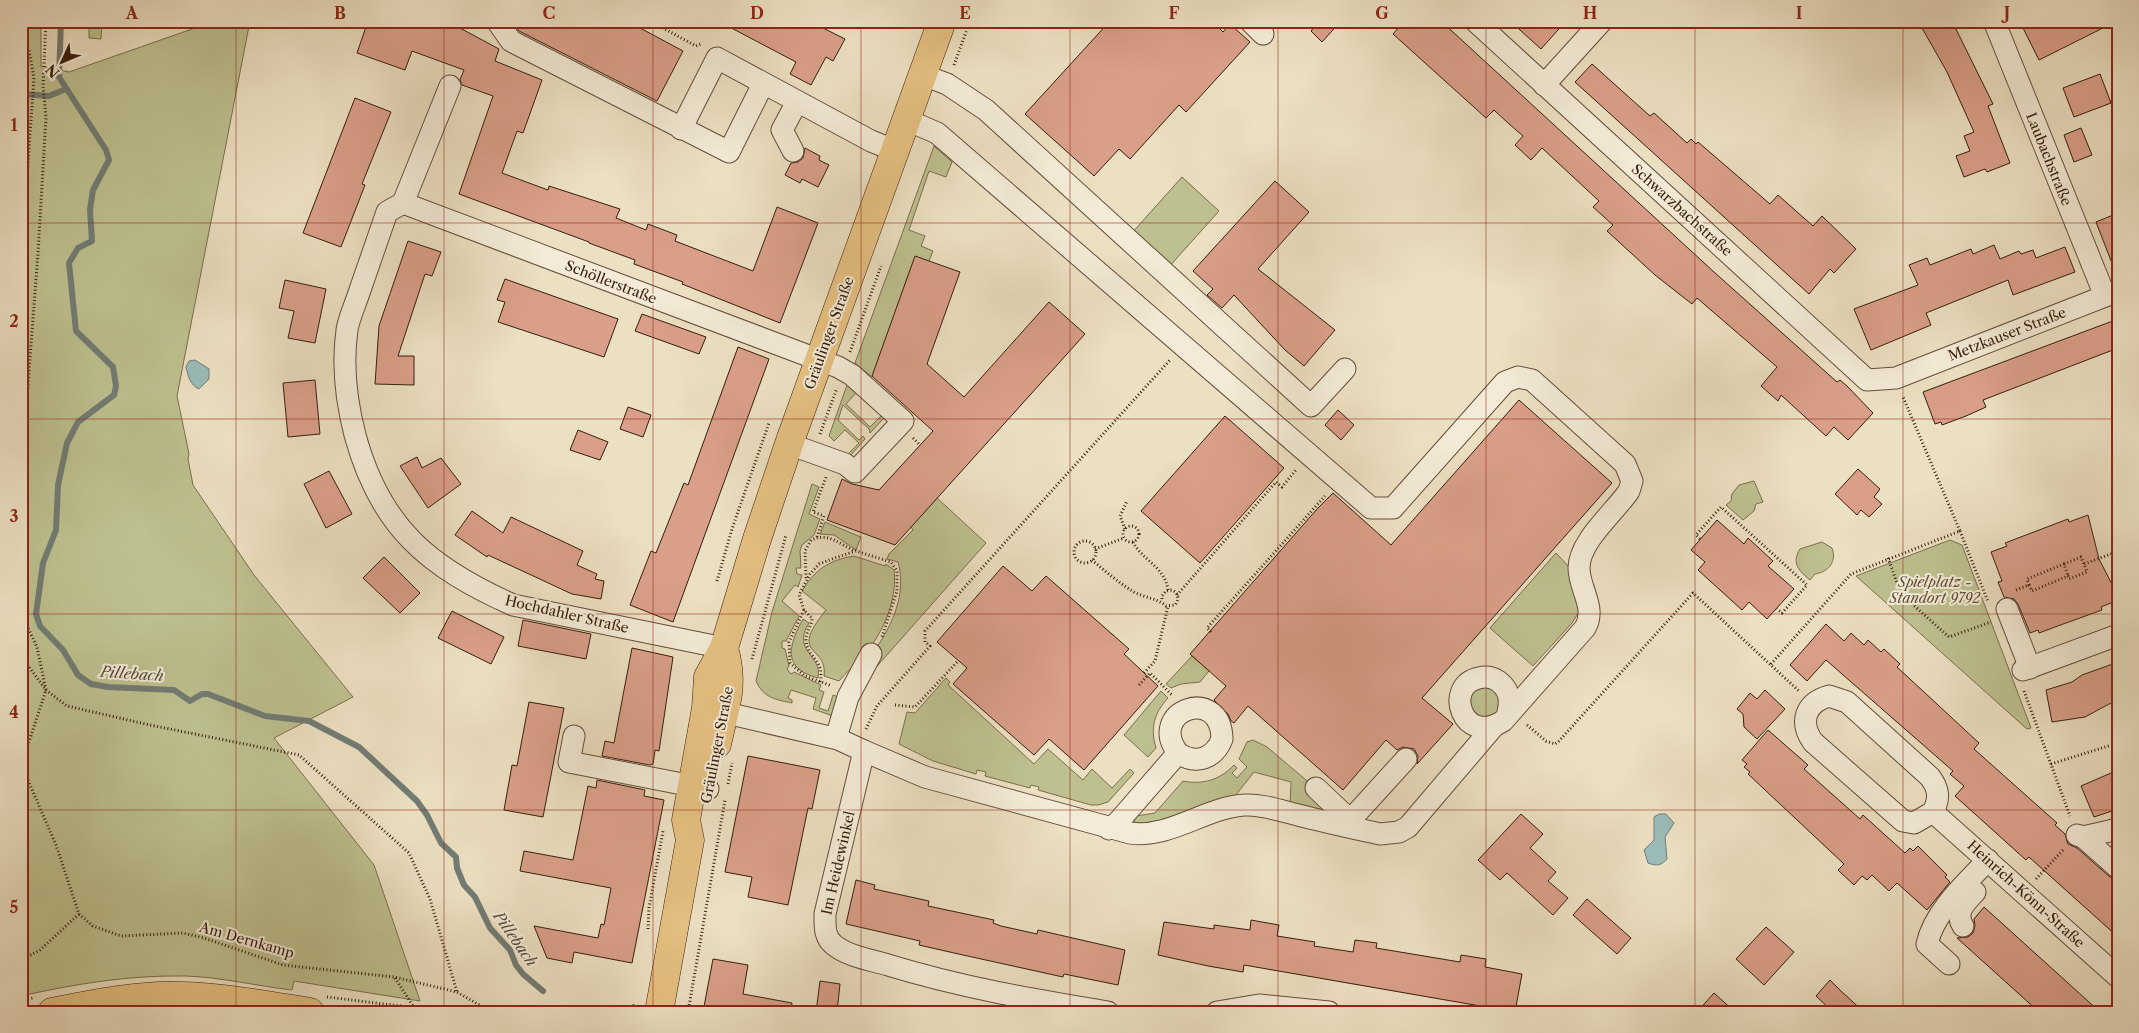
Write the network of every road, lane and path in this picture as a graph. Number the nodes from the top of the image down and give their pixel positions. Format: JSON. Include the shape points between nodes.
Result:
{"nodes":[{"id":1,"x":46,"y":21,"type":"edge"},
{"id":2,"x":497,"y":21,"type":"edge"},
{"id":3,"x":942,"y":21,"type":"edge"},
{"id":4,"x":1475,"y":21,"type":"edge"},
{"id":5,"x":1602,"y":21,"type":"edge"},
{"id":6,"x":1994,"y":21,"type":"edge"},
{"id":7,"x":21,"y":35,"type":"edge"},
{"id":8,"x":923,"y":75,"type":"junction"},
{"id":9,"x":763,"y":84,"type":"junction"},
{"id":10,"x":1544,"y":84,"type":"junction"},
{"id":11,"x":450,"y":86,"type":"dead end"},
{"id":12,"x":797,"y":102,"type":"junction"},
{"id":13,"x":907,"y":120,"type":"junction"},
{"id":14,"x":681,"y":129,"type":"junction"},
{"id":15,"x":793,"y":151,"type":"dead end"},
{"id":16,"x":896,"y":151,"type":"junction"},
{"id":17,"x":403,"y":203,"type":"junction"},
{"id":18,"x":21,"y":260,"type":"edge"},
{"id":19,"x":2111,"y":293,"type":"edge"},
{"id":20,"x":1183,"y":345,"type":"junction"},
{"id":21,"x":819,"y":360,"type":"junction"},
{"id":22,"x":1345,"y":369,"type":"dead end"},
{"id":23,"x":1896,"y":378,"type":"junction"},
{"id":24,"x":789,"y":444,"type":"junction"},
{"id":25,"x":1310,"y":455,"type":"junction"},
{"id":26,"x":832,"y":459,"type":"junction"},
{"id":27,"x":1339,"y":480,"type":"junction"},
{"id":28,"x":1127,"y":501,"type":"dead end"},
{"id":29,"x":1125,"y":529,"type":"junction"},
{"id":30,"x":817,"y":537,"type":"junction"},
{"id":31,"x":1124,"y":538,"type":"junction"},
{"id":32,"x":1700,"y":539,"type":"dead end"},
{"id":33,"x":1133,"y":542,"type":"junction"},
{"id":34,"x":1095,"y":549,"type":"junction"},
{"id":35,"x":856,"y":552,"type":"junction"},
{"id":36,"x":1888,"y":558,"type":"junction"},
{"id":37,"x":1092,"y":560,"type":"junction"},
{"id":38,"x":21,"y":563,"type":"edge"},
{"id":39,"x":2064,"y":564,"type":"junction"},
{"id":40,"x":2084,"y":564,"type":"junction"},
{"id":41,"x":2118,"y":572,"type":"edge"},
{"id":42,"x":2068,"y":576,"type":"junction"},
{"id":43,"x":806,"y":578,"type":"junction"},
{"id":44,"x":2030,"y":585,"type":"junction"},
{"id":45,"x":1168,"y":590,"type":"junction"},
{"id":46,"x":1177,"y":595,"type":"junction"},
{"id":47,"x":21,"y":598,"type":"edge"},
{"id":48,"x":1162,"y":601,"type":"junction"},
{"id":49,"x":2000,"y":604,"type":"junction"},
{"id":50,"x":1168,"y":606,"type":"junction"},
{"id":51,"x":1777,"y":608,"type":"dead end"},
{"id":52,"x":804,"y":610,"type":"junction"},
{"id":53,"x":1211,"y":632,"type":"dead end"},
{"id":54,"x":2118,"y":634,"type":"edge"},
{"id":55,"x":724,"y":648,"type":"junction"},
{"id":56,"x":871,"y":654,"type":"joint"},
{"id":57,"x":21,"y":656,"type":"edge"},
{"id":58,"x":958,"y":661,"type":"dead end"},
{"id":59,"x":1772,"y":664,"type":"junction"},
{"id":60,"x":1144,"y":673,"type":"dead end"},
{"id":61,"x":2025,"y":675,"type":"junction"},
{"id":62,"x":820,"y":682,"type":"junction"},
{"id":63,"x":1139,"y":685,"type":"dead end"},
{"id":64,"x":837,"y":687,"type":"dead end"},
{"id":65,"x":46,"y":690,"type":"junction"},
{"id":66,"x":1811,"y":704,"type":"junction"},
{"id":67,"x":895,"y":705,"type":"dead end"},
{"id":68,"x":1187,"y":709,"type":"junction"},
{"id":69,"x":715,"y":710,"type":"junction"},
{"id":70,"x":1501,"y":719,"type":"junction"},
{"id":71,"x":574,"y":736,"type":"dead end"},
{"id":72,"x":836,"y":738,"type":"junction"},
{"id":73,"x":2118,"y":743,"type":"edge"},
{"id":74,"x":860,"y":750,"type":"junction"},
{"id":75,"x":1178,"y":753,"type":"junction"},
{"id":76,"x":734,"y":754,"type":"dead end"},
{"id":77,"x":21,"y":756,"type":"edge"},
{"id":78,"x":1406,"y":759,"type":"dead end"},
{"id":79,"x":21,"y":764,"type":"edge"},
{"id":80,"x":2051,"y":764,"type":"junction"},
{"id":81,"x":1316,"y":788,"type":"dead end"},
{"id":82,"x":713,"y":791,"type":"junction"},
{"id":83,"x":1933,"y":812,"type":"junction"},
{"id":84,"x":1347,"y":823,"type":"junction"},
{"id":85,"x":1109,"y":828,"type":"junction"},
{"id":86,"x":2118,"y":829,"type":"edge"},
{"id":87,"x":2080,"y":836,"type":"junction"},
{"id":88,"x":1992,"y":864,"type":"junction"},
{"id":89,"x":2118,"y":868,"type":"edge"},
{"id":90,"x":2024,"y":892,"type":"junction"},
{"id":91,"x":80,"y":914,"type":"junction"},
{"id":92,"x":1963,"y":926,"type":"dead end"},
{"id":93,"x":21,"y":960,"type":"edge"},
{"id":94,"x":1949,"y":964,"type":"dead end"},
{"id":95,"x":394,"y":977,"type":"junction"},
{"id":96,"x":2118,"y":977,"type":"edge"},
{"id":97,"x":457,"y":992,"type":"junction"},
{"id":98,"x":414,"y":1006,"type":"dead end"},
{"id":99,"x":52,"y":1012,"type":"edge"},
{"id":100,"x":310,"y":1012,"type":"edge"},
{"id":101,"x":491,"y":1012,"type":"edge"},
{"id":102,"x":659,"y":1012,"type":"edge"},
{"id":103,"x":688,"y":1012,"type":"edge"},
{"id":104,"x":1108,"y":1012,"type":"edge"},
{"id":105,"x":1217,"y":1012,"type":"edge"},
{"id":106,"x":1329,"y":1012,"type":"edge"}],
"edges":[{"from":1,"to":38,"type":"path","via":[[43,86],[46,117],[26,410],[26,498]]},
{"from":2,"to":14,"type":"street","via":[[511,41]]},
{"from":3,"to":8,"type":"main road","name":"Gräulinger Straße"},
{"from":4,"to":10,"type":"street","name":"Schwarzbachstraße"},
{"from":5,"to":10,"type":"street"},
{"from":6,"to":19,"type":"street","name":"Laubachstraße"},
{"from":7,"to":18,"type":"path","via":[[29,50],[33,85]]},
{"from":8,"to":13,"type":"main road","name":"Gräulinger Straße"},
{"from":8,"to":22,"type":"street","via":[[947,84],[986,110],[1311,406]]},
{"from":9,"to":12,"type":"street"},
{"from":9,"to":14,"type":"street","via":[[729,152]]},
{"from":9,"to":14,"type":"street","via":[[717,58]]},
{"from":10,"to":23,"type":"street","name":"Schwarzbachstraße","via":[[1867,380]]},
{"from":11,"to":17,"type":"street","name":"Hochdahler Straße"},
{"from":12,"to":15,"type":"street","via":[[782,130]]},
{"from":12,"to":16,"type":"street"},
{"from":13,"to":16,"type":"main road","name":"Gräulinger Straße"},
{"from":13,"to":20,"type":"street","via":[[937,133]]},
{"from":16,"to":21,"type":"main road","name":"Gräulinger Straße"},
{"from":17,"to":21,"type":"street","name":"Schöllerstraße"},
{"from":17,"to":55,"type":"street","name":"Hochdahler Straße","via":[[387,212],[348,328],[344,361],[350,418],[367,473],[381,504],[401,530],[446,569],[481,591],[513,605]]},
{"from":19,"to":23,"type":"street","name":"Metzkauser Straße"},
{"from":20,"to":25,"type":"street"},
{"from":20,"to":74,"type":"path","via":[[925,631],[925,642],[930,646],[877,706]]},
{"from":21,"to":24,"type":"main road","name":"Gräulinger Straße"},
{"from":21,"to":26,"type":"street","name":"Schöllerstraße","via":[[852,375],[903,421],[855,472]]},
{"from":23,"to":36,"type":"path","via":[[1960,531]]},
{"from":24,"to":26,"type":"street"},
{"from":24,"to":55,"type":"main road","name":"Gräulinger Straße"},
{"from":25,"to":27,"type":"street"},
{"from":25,"to":46,"type":"path","via":[[1282,487],[1276,482]]},
{"from":26,"to":30,"type":"path","via":[[814,512],[824,516]]},
{"from":27,"to":53,"type":"path","via":[[1207,628]]},
{"from":27,"to":70,"type":"street","via":[[1372,508],[1393,508],[1505,382],[1518,377],[1532,380],[1625,464],[1632,481],[1630,491],[1591,540],[1579,568],[1589,622]]},
{"from":28,"to":29,"type":"path","via":[[1120,516]]},
{"from":29,"to":31,"type":"path"},
{"from":29,"to":33,"type":"path","via":[[1130,527],[1138,531]]},
{"from":30,"to":35,"type":"path","via":[[831,537]]},
{"from":30,"to":43,"type":"path","via":[[807,544],[805,551]]},
{"from":31,"to":33,"type":"path"},
{"from":31,"to":34,"type":"path"},
{"from":32,"to":51,"type":"path","via":[[1696,535],[1721,507],[1807,585],[1782,613]]},
{"from":33,"to":45,"type":"path","via":[[1163,575]]},
{"from":34,"to":37,"type":"path"},
{"from":34,"to":37,"type":"path","via":[[1091,543],[1083,541],[1074,551],[1080,562]]},
{"from":35,"to":43,"type":"path","via":[[819,564]]},
{"from":35,"to":56,"type":"path","via":[[891,562],[897,571],[897,591],[888,620]]},
{"from":36,"to":49,"type":"path","via":[[1901,594],[1949,637]]},
{"from":36,"to":59,"type":"path","via":[[1852,574]]},
{"from":37,"to":48,"type":"path","via":[[1128,588]]},
{"from":39,"to":40,"type":"path","via":[[2081,557]]},
{"from":39,"to":42,"type":"path"},
{"from":39,"to":44,"type":"path","via":[[2027,579]]},
{"from":40,"to":41,"type":"path","via":[[2111,554]]},
{"from":40,"to":42,"type":"path","via":[[2087,572],[2069,579]]},
{"from":42,"to":44,"type":"path","via":[[2032,591]]},
{"from":43,"to":52,"type":"path","via":[[799,594]]},
{"from":44,"to":49,"type":"path"},
{"from":45,"to":46,"type":"path"},
{"from":45,"to":48,"type":"path","via":[[1162,594]]},
{"from":46,"to":50,"type":"path","via":[[1176,603]]},
{"from":47,"to":65,"type":"path","via":[[27,626],[37,647]]},
{"from":48,"to":50,"type":"path"},
{"from":49,"to":61,"type":"street"},
{"from":50,"to":60,"type":"path","via":[[1154,661]]},
{"from":52,"to":62,"type":"path","via":[[812,618],[806,638],[807,646],[822,670]]},
{"from":52,"to":62,"type":"path","via":[[790,642],[790,663],[796,670]]},
{"from":54,"to":61,"type":"street"},
{"from":55,"to":69,"type":"main road","name":"Gräulinger Straße","via":[[730,670],[729,695]]},
{"from":56,"to":72,"type":"street","via":[[848,697]]},
{"from":57,"to":65,"type":"path"},
{"from":58,"to":67,"type":"path","via":[[915,707]]},
{"from":59,"to":66,"type":"path"},
{"from":59,"to":70,"type":"path","via":[[1693,593],[1555,744],[1546,741],[1518,717]]},
{"from":61,"to":80,"type":"path"},
{"from":62,"to":64,"type":"path"},
{"from":63,"to":68,"type":"path","via":[[1150,673]]},
{"from":65,"to":77,"type":"path","via":[[27,748]]},
{"from":65,"to":97,"type":"path","via":[[67,706],[299,755],[410,853],[430,898]]},
{"from":66,"to":83,"type":"street","via":[[1829,696],[1847,702],[1930,777],[1938,795]]},
{"from":66,"to":83,"type":"street","via":[[1804,723],[1813,742],[1895,816],[1904,822],[1914,823]]},
{"from":68,"to":75,"type":"street","via":[[1179,714],[1170,729],[1172,746]]},
{"from":68,"to":75,"type":"street","via":[[1204,709],[1212,713],[1218,720],[1222,739],[1212,755],[1204,759],[1195,760]]},
{"from":69,"to":72,"type":"street"},
{"from":69,"to":82,"type":"main road","name":"Gräulinger Straße"},
{"from":70,"to":70,"type":"street","via":[[1484,728],[1474,726],[1451,710],[1467,684],[1485,677],[1503,684],[1509,698]]},
{"from":70,"to":84,"type":"street","via":[[1408,827],[1399,832],[1380,834]]},
{"from":71,"to":82,"type":"street","via":[[569,762]]},
{"from":72,"to":74,"type":"street"},
{"from":73,"to":80,"type":"path"},
{"from":74,"to":85,"type":"street","via":[[925,777]]},
{"from":74,"to":104,"type":"street","name":"Im Heidewinkel","via":[[825,914],[829,941],[839,949],[928,977],[1028,1000]]},
{"from":75,"to":85,"type":"street","via":[[1118,822]]},
{"from":76,"to":82,"type":"path"},
{"from":78,"to":84,"type":"street"},
{"from":79,"to":91,"type":"path","via":[[56,845]]},
{"from":80,"to":87,"type":"path"},
{"from":81,"to":84,"type":"street"},
{"from":82,"to":102,"type":"main road","name":"Gräulinger Straße","via":[[700,826],[690,840]]},
{"from":82,"to":103,"type":"path"},
{"from":83,"to":88,"type":"street","name":"Heinrich-Könn-Straße"},
{"from":84,"to":85,"type":"street","via":[[1245,805],[1158,832],[1140,835]]},
{"from":86,"to":87,"type":"street"},
{"from":87,"to":89,"type":"street"},
{"from":87,"to":90,"type":"path"},
{"from":88,"to":90,"type":"street","name":"Heinrich-Könn-Straße"},
{"from":88,"to":92,"type":"street","via":[[1960,910]]},
{"from":88,"to":94,"type":"street","via":[[1952,900],[1929,931],[1927,944]]},
{"from":90,"to":96,"type":"street","name":"Heinrich-Könn-Straße"},
{"from":91,"to":93,"type":"path","via":[[40,950]]},
{"from":91,"to":95,"type":"path","name":"Am Dernkamp","via":[[93,926],[121,936],[183,933],[283,965]]},
{"from":95,"to":97,"type":"path","name":"Am Dernkamp"},
{"from":95,"to":98,"type":"path"},
{"from":97,"to":101,"type":"path","name":"Am Dernkamp"},
{"from":99,"to":100,"type":"main road","via":[[121,998],[198,996]]},
{"from":105,"to":106,"type":"street","via":[[1259,1005]]}]}
